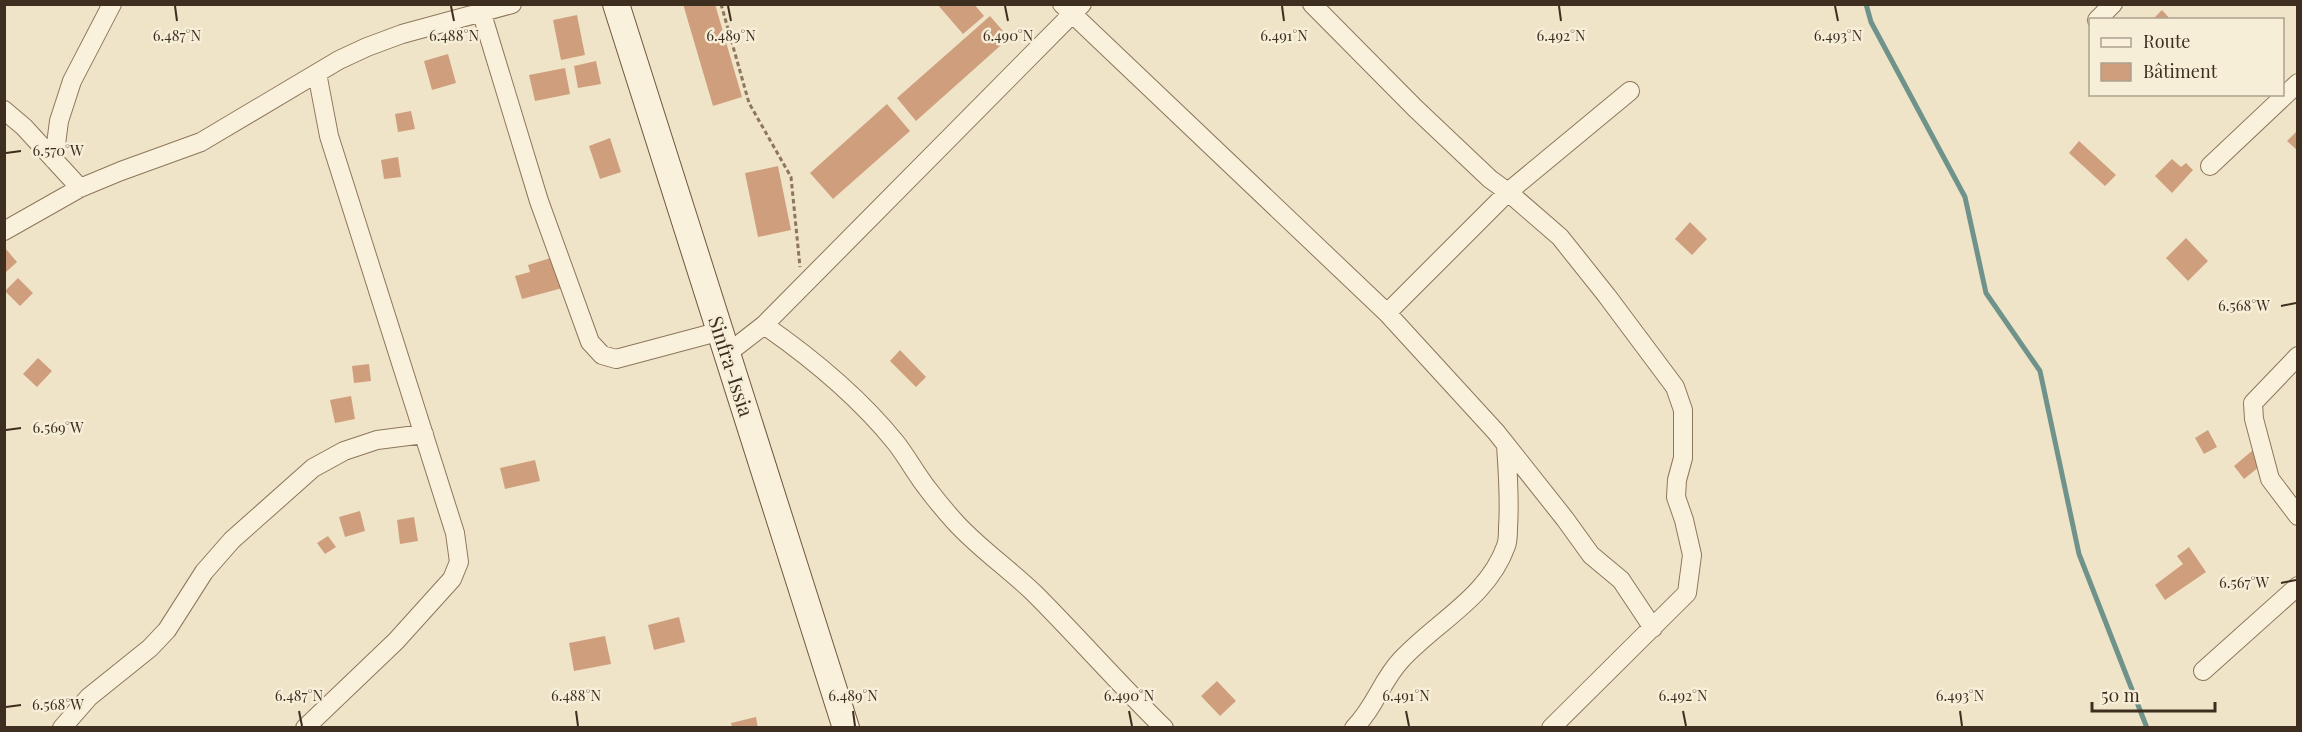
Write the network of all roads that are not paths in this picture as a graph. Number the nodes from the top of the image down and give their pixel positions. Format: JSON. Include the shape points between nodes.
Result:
{"nodes":[{"id":1,"x":112,"y":4,"type":"edge"},
{"id":2,"x":512,"y":4,"type":"edge"},
{"id":3,"x":616,"y":4,"type":"edge"},
{"id":4,"x":1312,"y":4,"type":"edge"},
{"id":5,"x":2113,"y":4,"type":"edge"},
{"id":6,"x":1072,"y":8,"type":"edge"},
{"id":7,"x":481,"y":9,"type":"edge"},
{"id":8,"x":2099,"y":18,"type":"edge"},
{"id":9,"x":317,"y":74,"type":"junction"},
{"id":10,"x":2298,"y":83,"type":"edge"},
{"id":11,"x":1630,"y":91,"type":"dead end"},
{"id":12,"x":4,"y":110,"type":"edge"},
{"id":13,"x":54,"y":160,"type":"junction"},
{"id":14,"x":2210,"y":166,"type":"dead end"},
{"id":15,"x":80,"y":188,"type":"junction"},
{"id":16,"x":1508,"y":192,"type":"junction"},
{"id":17,"x":4,"y":231,"type":"edge"},
{"id":18,"x":1387,"y":313,"type":"junction"},
{"id":19,"x":764,"y":325,"type":"junction"},
{"id":20,"x":724,"y":342,"type":"junction"},
{"id":21,"x":2298,"y":356,"type":"edge"},
{"id":22,"x":424,"y":434,"type":"junction"},
{"id":23,"x":1506,"y":445,"type":"junction"},
{"id":24,"x":2298,"y":516,"type":"edge"},
{"id":25,"x":2298,"y":586,"type":"edge"},
{"id":26,"x":1653,"y":628,"type":"junction"},
{"id":27,"x":2203,"y":671,"type":"dead end"},
{"id":28,"x":62,"y":728,"type":"edge"},
{"id":29,"x":305,"y":728,"type":"edge"},
{"id":30,"x":846,"y":728,"type":"edge"},
{"id":31,"x":1164,"y":728,"type":"edge"},
{"id":32,"x":1354,"y":728,"type":"edge"},
{"id":33,"x":1551,"y":728,"type":"edge"}],
"edges":[{"from":1,"to":13,"type":"street","via":[[72,81]]},
{"from":2,"to":7,"type":"street"},
{"from":3,"to":20,"type":"main road","name":"Sinfra-Issia"},
{"from":4,"to":16,"type":"street","via":[[1415,108]]},
{"from":5,"to":8,"type":"street"},
{"from":6,"to":18,"type":"street"},
{"from":6,"to":19,"type":"street"},
{"from":7,"to":9,"type":"street","via":[[367,47]]},
{"from":7,"to":20,"type":"street","via":[[539,201],[590,342],[602,355],[616,359]]},
{"from":9,"to":15,"type":"street","via":[[201,142]]},
{"from":9,"to":22,"type":"street","via":[[329,136]]},
{"from":10,"to":14,"type":"street"},
{"from":11,"to":16,"type":"street"},
{"from":12,"to":13,"type":"street"},
{"from":13,"to":15,"type":"street"},
{"from":15,"to":17,"type":"street"},
{"from":16,"to":18,"type":"street"},
{"from":16,"to":26,"type":"street","via":[[1560,237],[1675,387],[1683,410],[1683,458],[1676,497],[1692,555],[1687,593]]},
{"from":18,"to":23,"type":"street"},
{"from":19,"to":20,"type":"street"},
{"from":19,"to":31,"type":"street","via":[[809,356],[866,409],[957,524],[1081,640]]},
{"from":20,"to":30,"type":"main road","name":"Sinfra-Issia"},
{"from":21,"to":24,"type":"street","via":[[2253,403],[2270,479]]},
{"from":22,"to":28,"type":"street","via":[[377,440],[344,451],[313,468],[232,540],[204,572],[167,630],[89,697]]},
{"from":22,"to":29,"type":"street","via":[[455,533],[459,562],[452,579],[396,641]]},
{"from":23,"to":26,"type":"street","via":[[1591,555],[1621,580]]},
{"from":23,"to":32,"type":"street","via":[[1510,501],[1507,545],[1486,583],[1395,666],[1365,717]]},
{"from":25,"to":27,"type":"street"},
{"from":26,"to":33,"type":"street"}]}
